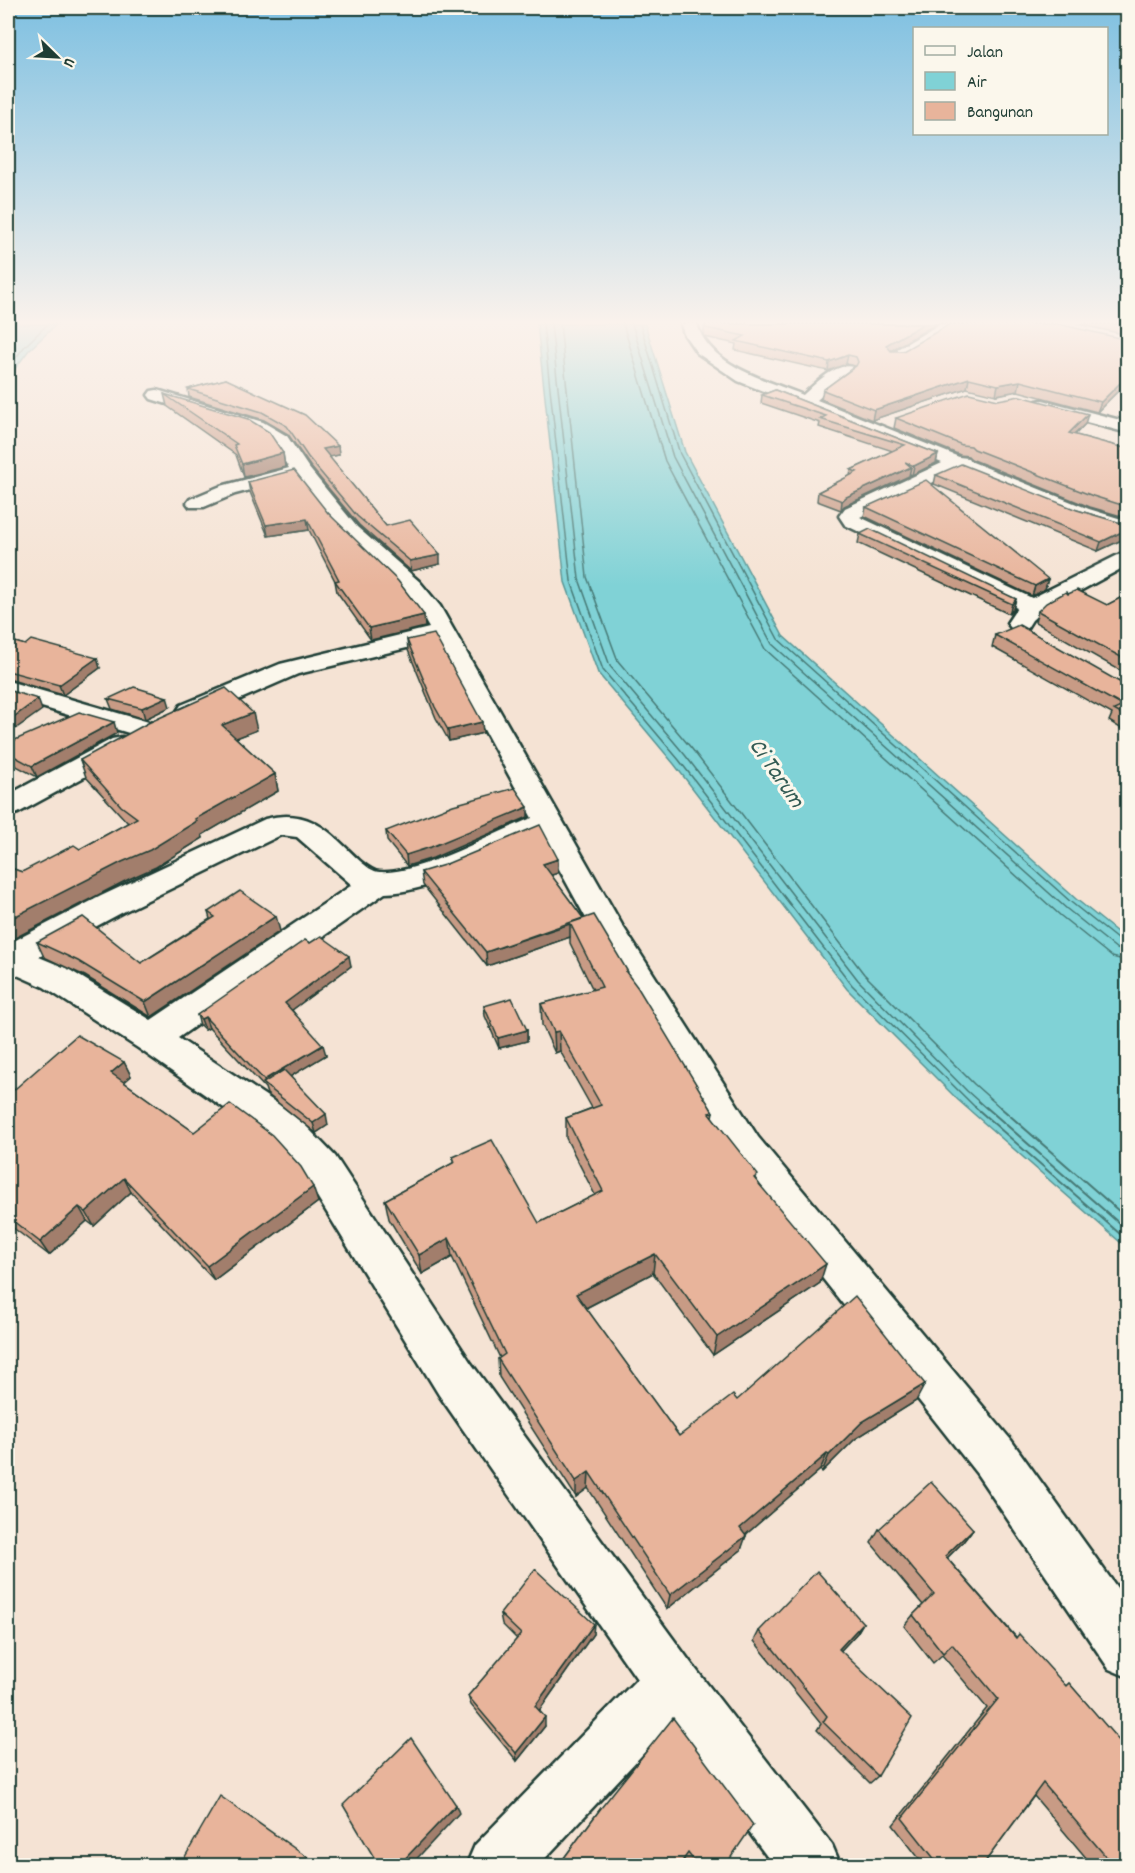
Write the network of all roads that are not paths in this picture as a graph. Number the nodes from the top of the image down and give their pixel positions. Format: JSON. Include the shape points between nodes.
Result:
{"nodes":[{"id":1,"x":206,"y":411,"type":"edge"},
{"id":2,"x":829,"y":411,"type":"edge"},
{"id":3,"x":1067,"y":411,"type":"edge"},
{"id":4,"x":901,"y":418,"type":"edge"},
{"id":5,"x":872,"y":428,"type":"junction"},
{"id":6,"x":1128,"y":428,"type":"edge"},
{"id":7,"x":961,"y":462,"type":"junction"},
{"id":8,"x":301,"y":471,"type":"junction"},
{"id":9,"x":197,"y":502,"type":"dead end"},
{"id":10,"x":1128,"y":528,"type":"edge"},
{"id":11,"x":1128,"y":556,"type":"edge"},
{"id":12,"x":1033,"y":607,"type":"junction"},
{"id":13,"x":444,"y":632,"type":"junction"},
{"id":14,"x":1034,"y":635,"type":"edge"},
{"id":15,"x":8,"y":689,"type":"edge"},
{"id":16,"x":148,"y":731,"type":"junction"},
{"id":17,"x":8,"y":779,"type":"edge"},
{"id":18,"x":39,"y":789,"type":"junction"},
{"id":19,"x":8,"y":807,"type":"edge"},
{"id":20,"x":548,"y":822,"type":"junction"},
{"id":21,"x":378,"y":884,"type":"junction"},
{"id":22,"x":8,"y":958,"type":"edge"},
{"id":23,"x":151,"y":1038,"type":"junction"},
{"id":24,"x":1128,"y":1650,"type":"edge"},
{"id":25,"x":672,"y":1682,"type":"junction"},
{"id":26,"x":496,"y":1866,"type":"edge"},
{"id":27,"x":811,"y":1866,"type":"edge"}],
"edges":[{"from":1,"to":8,"type":"street","via":[[268,432],[280,440]]},
{"from":2,"to":5,"type":"street"},
{"from":3,"to":6,"type":"street"},
{"from":4,"to":5,"type":"street"},
{"from":5,"to":7,"type":"street"},
{"from":7,"to":10,"type":"street"},
{"from":7,"to":12,"type":"street","via":[[849,516],[852,521]]},
{"from":8,"to":9,"type":"street"},
{"from":8,"to":13,"type":"street","via":[[350,531],[412,587]]},
{"from":11,"to":12,"type":"street"},
{"from":12,"to":14,"type":"street","via":[[1021,616],[1019,624]]},
{"from":13,"to":16,"type":"street","via":[[289,669]]},
{"from":13,"to":20,"type":"street"},
{"from":15,"to":16,"type":"street"},
{"from":16,"to":18,"type":"street"},
{"from":17,"to":18,"type":"street"},
{"from":18,"to":19,"type":"street"},
{"from":20,"to":21,"type":"street","via":[[417,876]]},
{"from":20,"to":24,"type":"street","via":[[609,930],[744,1149],[994,1457]]},
{"from":21,"to":22,"type":"street","via":[[357,873],[308,829],[287,824],[276,826]]},
{"from":21,"to":23,"type":"street"},
{"from":22,"to":23,"type":"street","via":[[56,978]]},
{"from":23,"to":25,"type":"street","via":[[264,1115],[321,1168],[455,1379]]},
{"from":25,"to":26,"type":"street"},
{"from":25,"to":27,"type":"street"}]}
